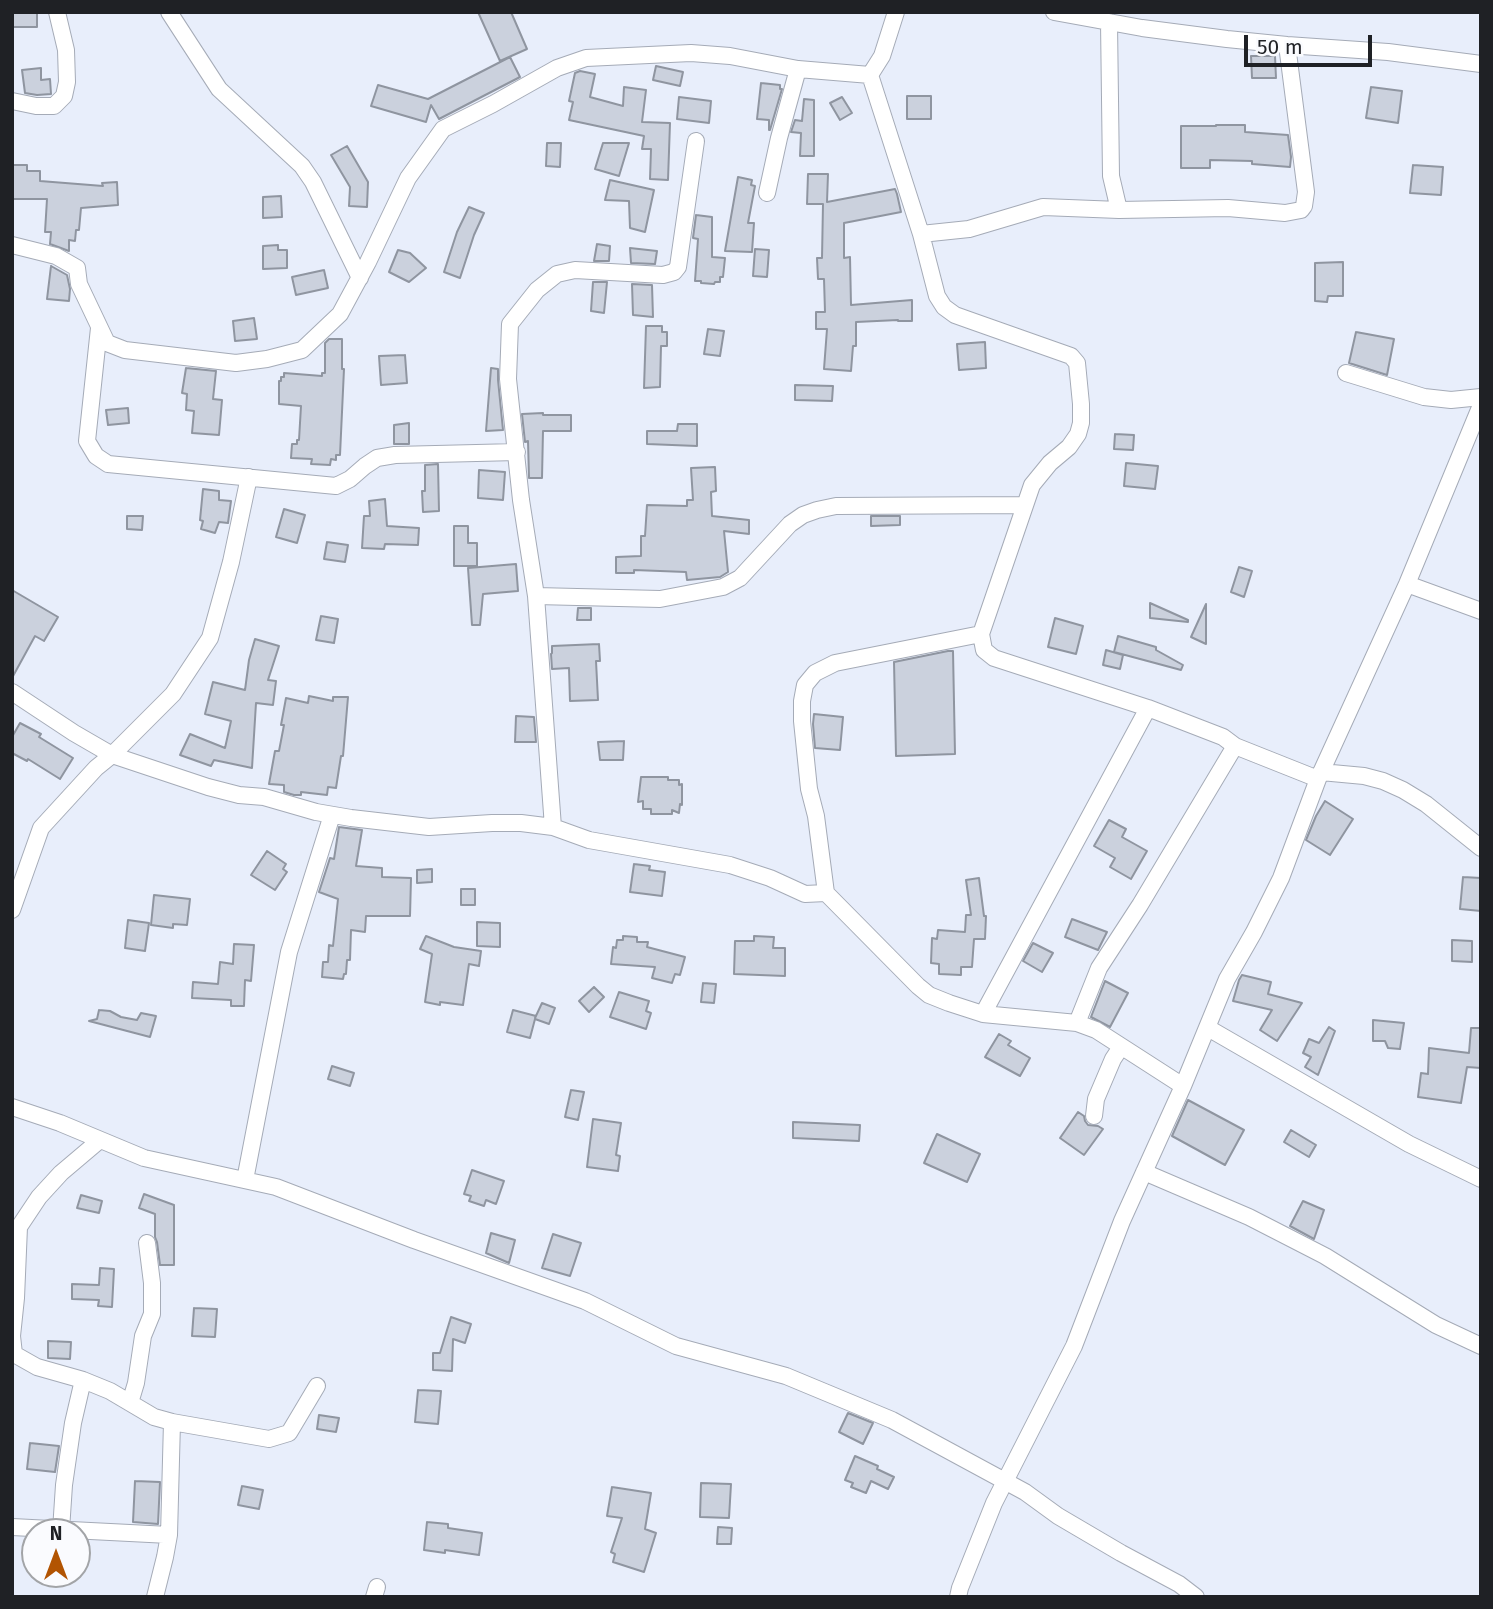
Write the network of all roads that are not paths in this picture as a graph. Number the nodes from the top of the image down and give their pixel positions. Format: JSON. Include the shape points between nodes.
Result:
{"nodes":[{"id":1,"x":57,"y":12,"type":"edge"},
{"id":2,"x":169,"y":12,"type":"edge"},
{"id":3,"x":896,"y":12,"type":"edge"},
{"id":4,"x":1054,"y":12,"type":"edge"},
{"id":5,"x":1109,"y":22,"type":"junction"},
{"id":6,"x":1287,"y":45,"type":"junction"},
{"id":7,"x":1481,"y":64,"type":"edge"},
{"id":8,"x":798,"y":69,"type":"junction"},
{"id":9,"x":870,"y":75,"type":"junction"},
{"id":10,"x":12,"y":101,"type":"edge"},
{"id":11,"x":696,"y":141,"type":"dead end"},
{"id":12,"x":767,"y":193,"type":"dead end"},
{"id":13,"x":1119,"y":210,"type":"junction"},
{"id":14,"x":921,"y":234,"type":"junction"},
{"id":15,"x":12,"y":245,"type":"edge"},
{"id":16,"x":360,"y":278,"type":"junction"},
{"id":17,"x":99,"y":328,"type":"junction"},
{"id":18,"x":1346,"y":373,"type":"dead end"},
{"id":19,"x":1481,"y":397,"type":"edge"},
{"id":20,"x":1481,"y":405,"type":"edge"},
{"id":21,"x":517,"y":452,"type":"junction"},
{"id":22,"x":249,"y":477,"type":"junction"},
{"id":23,"x":1025,"y":505,"type":"junction"},
{"id":24,"x":1407,"y":584,"type":"junction"},
{"id":25,"x":536,"y":596,"type":"junction"},
{"id":26,"x":1481,"y":611,"type":"edge"},
{"id":27,"x":981,"y":634,"type":"junction"},
{"id":28,"x":12,"y":692,"type":"edge"},
{"id":29,"x":1148,"y":708,"type":"junction"},
{"id":30,"x":1235,"y":746,"type":"junction"},
{"id":31,"x":112,"y":755,"type":"junction"},
{"id":32,"x":1319,"y":775,"type":"junction"},
{"id":33,"x":332,"y":815,"type":"junction"},
{"id":34,"x":554,"y":827,"type":"junction"},
{"id":35,"x":1481,"y":848,"type":"edge"},
{"id":36,"x":20,"y":863,"type":"edge"},
{"id":37,"x":826,"y":893,"type":"junction"},
{"id":38,"x":12,"y":910,"type":"edge"},
{"id":39,"x":983,"y":1014,"type":"junction"},
{"id":40,"x":1077,"y":1023,"type":"junction"},
{"id":41,"x":1208,"y":1028,"type":"junction"},
{"id":42,"x":1121,"y":1047,"type":"junction"},
{"id":43,"x":1183,"y":1086,"type":"junction"},
{"id":44,"x":12,"y":1107,"type":"edge"},
{"id":45,"x":1094,"y":1116,"type":"dead end"},
{"id":46,"x":100,"y":1140,"type":"junction"},
{"id":47,"x":1144,"y":1172,"type":"junction"},
{"id":48,"x":1481,"y":1179,"type":"edge"},
{"id":49,"x":245,"y":1180,"type":"junction"},
{"id":50,"x":147,"y":1243,"type":"dead end"},
{"id":51,"x":1481,"y":1346,"type":"edge"},
{"id":52,"x":13,"y":1354,"type":"edge"},
{"id":53,"x":83,"y":1380,"type":"junction"},
{"id":54,"x":317,"y":1386,"type":"dead end"},
{"id":55,"x":130,"y":1402,"type":"junction"},
{"id":56,"x":172,"y":1422,"type":"junction"},
{"id":57,"x":1005,"y":1481,"type":"junction"},
{"id":58,"x":62,"y":1518,"type":"edge"},
{"id":59,"x":91,"y":1531,"type":"edge"},
{"id":60,"x":169,"y":1535,"type":"junction"},
{"id":61,"x":155,"y":1597,"type":"edge"},
{"id":62,"x":958,"y":1597,"type":"edge"},
{"id":63,"x":1196,"y":1597,"type":"edge"}],
"edges":[{"from":1,"to":10,"type":"street","via":[[66,50],[64,96],[54,106]]},
{"from":2,"to":16,"type":"street","via":[[219,89],[313,181]]},
{"from":3,"to":9,"type":"street","via":[[882,56]]},
{"from":4,"to":5,"type":"street"},
{"from":5,"to":6,"type":"street"},
{"from":5,"to":13,"type":"street","via":[[1111,176]]},
{"from":6,"to":7,"type":"street"},
{"from":6,"to":13,"type":"street","via":[[1306,192],[1301,210]]},
{"from":8,"to":9,"type":"street"},
{"from":8,"to":12,"type":"street"},
{"from":8,"to":16,"type":"street","via":[[691,53],[586,58],[557,68],[443,129],[408,178]]},
{"from":9,"to":14,"type":"street"},
{"from":11,"to":21,"type":"street","via":[[674,272],[575,270],[557,274],[537,290],[510,324],[508,379]]},
{"from":13,"to":14,"type":"street","via":[[1043,207],[969,229]]},
{"from":14,"to":23,"type":"street","via":[[944,307],[962,318],[1071,355],[1077,363],[1078,434],[1032,485]]},
{"from":15,"to":17,"type":"street","via":[[56,256],[77,268],[79,284]]},
{"from":16,"to":17,"type":"street","via":[[340,314],[302,350],[267,359],[236,363],[125,350],[107,343]]},
{"from":17,"to":22,"type":"street","via":[[87,441],[96,456],[108,464]]},
{"from":18,"to":19,"type":"street","via":[[1424,397]]},
{"from":20,"to":24,"type":"street"},
{"from":21,"to":22,"type":"street","via":[[377,458],[336,486]]},
{"from":21,"to":25,"type":"street"},
{"from":22,"to":31,"type":"street","via":[[210,638],[173,694]]},
{"from":23,"to":25,"type":"street","via":[[836,506],[810,512],[790,524],[740,578],[723,587],[660,598]]},
{"from":23,"to":27,"type":"street"},
{"from":24,"to":26,"type":"street"},
{"from":24,"to":32,"type":"street"},
{"from":25,"to":34,"type":"street"},
{"from":27,"to":29,"type":"street","via":[[984,650],[994,658]]},
{"from":27,"to":37,"type":"street","via":[[835,663],[814,673],[805,685],[802,720],[808,789]]},
{"from":28,"to":31,"type":"street"},
{"from":29,"to":30,"type":"street"},
{"from":29,"to":39,"type":"street"},
{"from":30,"to":32,"type":"street"},
{"from":30,"to":40,"type":"street","via":[[1099,968]]},
{"from":31,"to":33,"type":"street","via":[[208,787]]},
{"from":31,"to":36,"type":"street","via":[[41,828]]},
{"from":32,"to":35,"type":"street","via":[[1383,780],[1426,804]]},
{"from":32,"to":41,"type":"street","via":[[1281,878],[1227,979]]},
{"from":33,"to":34,"type":"street","via":[[429,827],[521,823]]},
{"from":33,"to":49,"type":"street","via":[[289,952]]},
{"from":34,"to":37,"type":"street","via":[[589,840],[730,865],[805,894]]},
{"from":36,"to":38,"type":"street"},
{"from":37,"to":39,"type":"street","via":[[929,995]]},
{"from":39,"to":40,"type":"street"},
{"from":40,"to":42,"type":"street"},
{"from":41,"to":43,"type":"street"},
{"from":41,"to":48,"type":"street","via":[[1409,1144]]},
{"from":42,"to":43,"type":"street"},
{"from":42,"to":45,"type":"street","via":[[1096,1099]]},
{"from":43,"to":47,"type":"street"},
{"from":44,"to":46,"type":"street"},
{"from":46,"to":49,"type":"street","via":[[144,1158]]},
{"from":46,"to":52,"type":"street","via":[[38,1197],[19,1227]]},
{"from":47,"to":51,"type":"street","via":[[1325,1256],[1436,1325]]},
{"from":47,"to":57,"type":"street","via":[[1074,1346]]},
{"from":49,"to":57,"type":"street","via":[[276,1187],[585,1301],[676,1346],[786,1376],[892,1420]]},
{"from":50,"to":55,"type":"street","via":[[152,1314]]},
{"from":52,"to":53,"type":"street","via":[[37,1367]]},
{"from":53,"to":55,"type":"street"},
{"from":53,"to":58,"type":"street"},
{"from":54,"to":56,"type":"street","via":[[289,1433],[269,1440]]},
{"from":55,"to":56,"type":"street"},
{"from":56,"to":60,"type":"street"},
{"from":57,"to":62,"type":"street"},
{"from":57,"to":63,"type":"street"},
{"from":59,"to":60,"type":"street"},
{"from":60,"to":61,"type":"street"}]}
